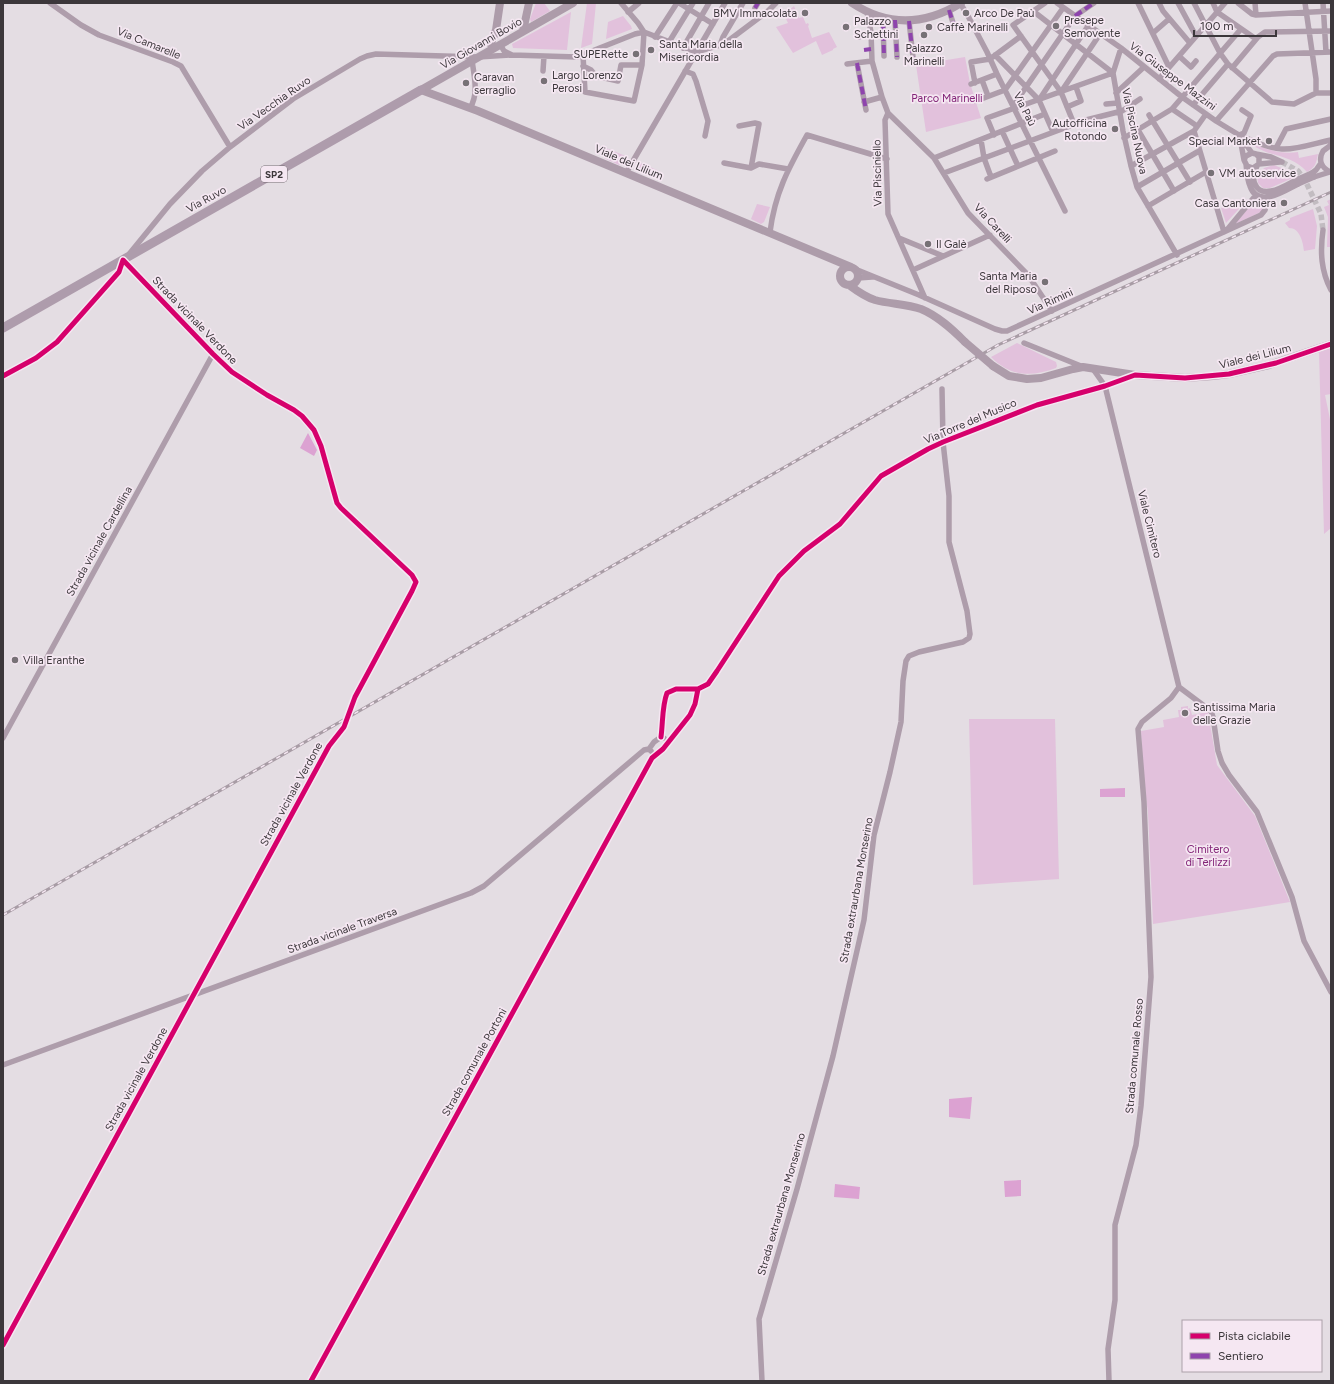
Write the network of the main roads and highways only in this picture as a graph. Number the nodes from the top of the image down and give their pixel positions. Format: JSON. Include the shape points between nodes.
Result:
{"nodes":[{"id":1,"x":500,"y":3,"type":"edge"},
{"id":2,"x":529,"y":3,"type":"edge"},
{"id":3,"x":573,"y":3,"type":"edge"},
{"id":4,"x":852,"y":3,"type":"edge"},
{"id":5,"x":960,"y":3,"type":"edge"},
{"id":6,"x":496,"y":30,"type":"junction"},
{"id":7,"x":523,"y":31,"type":"junction"},
{"id":8,"x":504,"y":42,"type":"junction"},
{"id":9,"x":492,"y":49,"type":"junction"},
{"id":10,"x":421,"y":90,"type":"junction"},
{"id":11,"x":827,"y":257,"type":"junction"},
{"id":12,"x":853,"y":268,"type":"junction"},
{"id":13,"x":841,"y":273,"type":"junction"},
{"id":14,"x":858,"y":279,"type":"junction"},
{"id":15,"x":849,"y":285,"type":"junction"},
{"id":16,"x":870,"y":298,"type":"junction"},
{"id":17,"x":3,"y":328,"type":"edge"},
{"id":18,"x":1331,"y":344,"type":"edge"}],
"edges":[{"from":1,"to":6,"type":"main road"},
{"from":2,"to":7,"type":"main road"},
{"from":3,"to":7,"type":"main road","name":"Via Giovanni Bovio"},
{"from":4,"to":5,"type":"main road","via":[[884,18],[909,21],[950,10]]},
{"from":6,"to":8,"type":"main road"},
{"from":6,"to":9,"type":"main road","via":[[491,43]]},
{"from":7,"to":8,"type":"main road","name":"Via Giovanni Bovio","number":"SP2"},
{"from":8,"to":9,"type":"main road","name":"Via Giovanni Bovio","number":"SP2"},
{"from":9,"to":10,"type":"main road","name":"Via Giovanni Bovio","number":"SP2"},
{"from":10,"to":11,"type":"main road","name":"Viale dei Lilium"},
{"from":10,"to":17,"type":"main road","name":"Via Ruvo","number":"SP2"},
{"from":11,"to":12,"type":"main road","name":"Viale dei Lilium"},
{"from":11,"to":13,"type":"main road","name":"Viale dei Lilium","via":[[836,264]]},
{"from":12,"to":13,"type":"main road","via":[[845,268]]},
{"from":12,"to":14,"type":"main road","via":[[858,273]]},
{"from":13,"to":15,"type":"main road","name":"Viale dei Lilium","via":[[842,281]]},
{"from":14,"to":15,"type":"main road"},
{"from":14,"to":16,"type":"main road","via":[[862,290]]},
{"from":15,"to":16,"type":"main road","name":"Viale dei Lilium"},
{"from":16,"to":18,"type":"main road","name":"Viale dei Lilium","bridge":true,"via":[[910,306],[939,318],[993,366],[1009,376],[1027,379],[1083,367],[1135,375],[1185,378],[1230,374],[1276,363]]}]}
